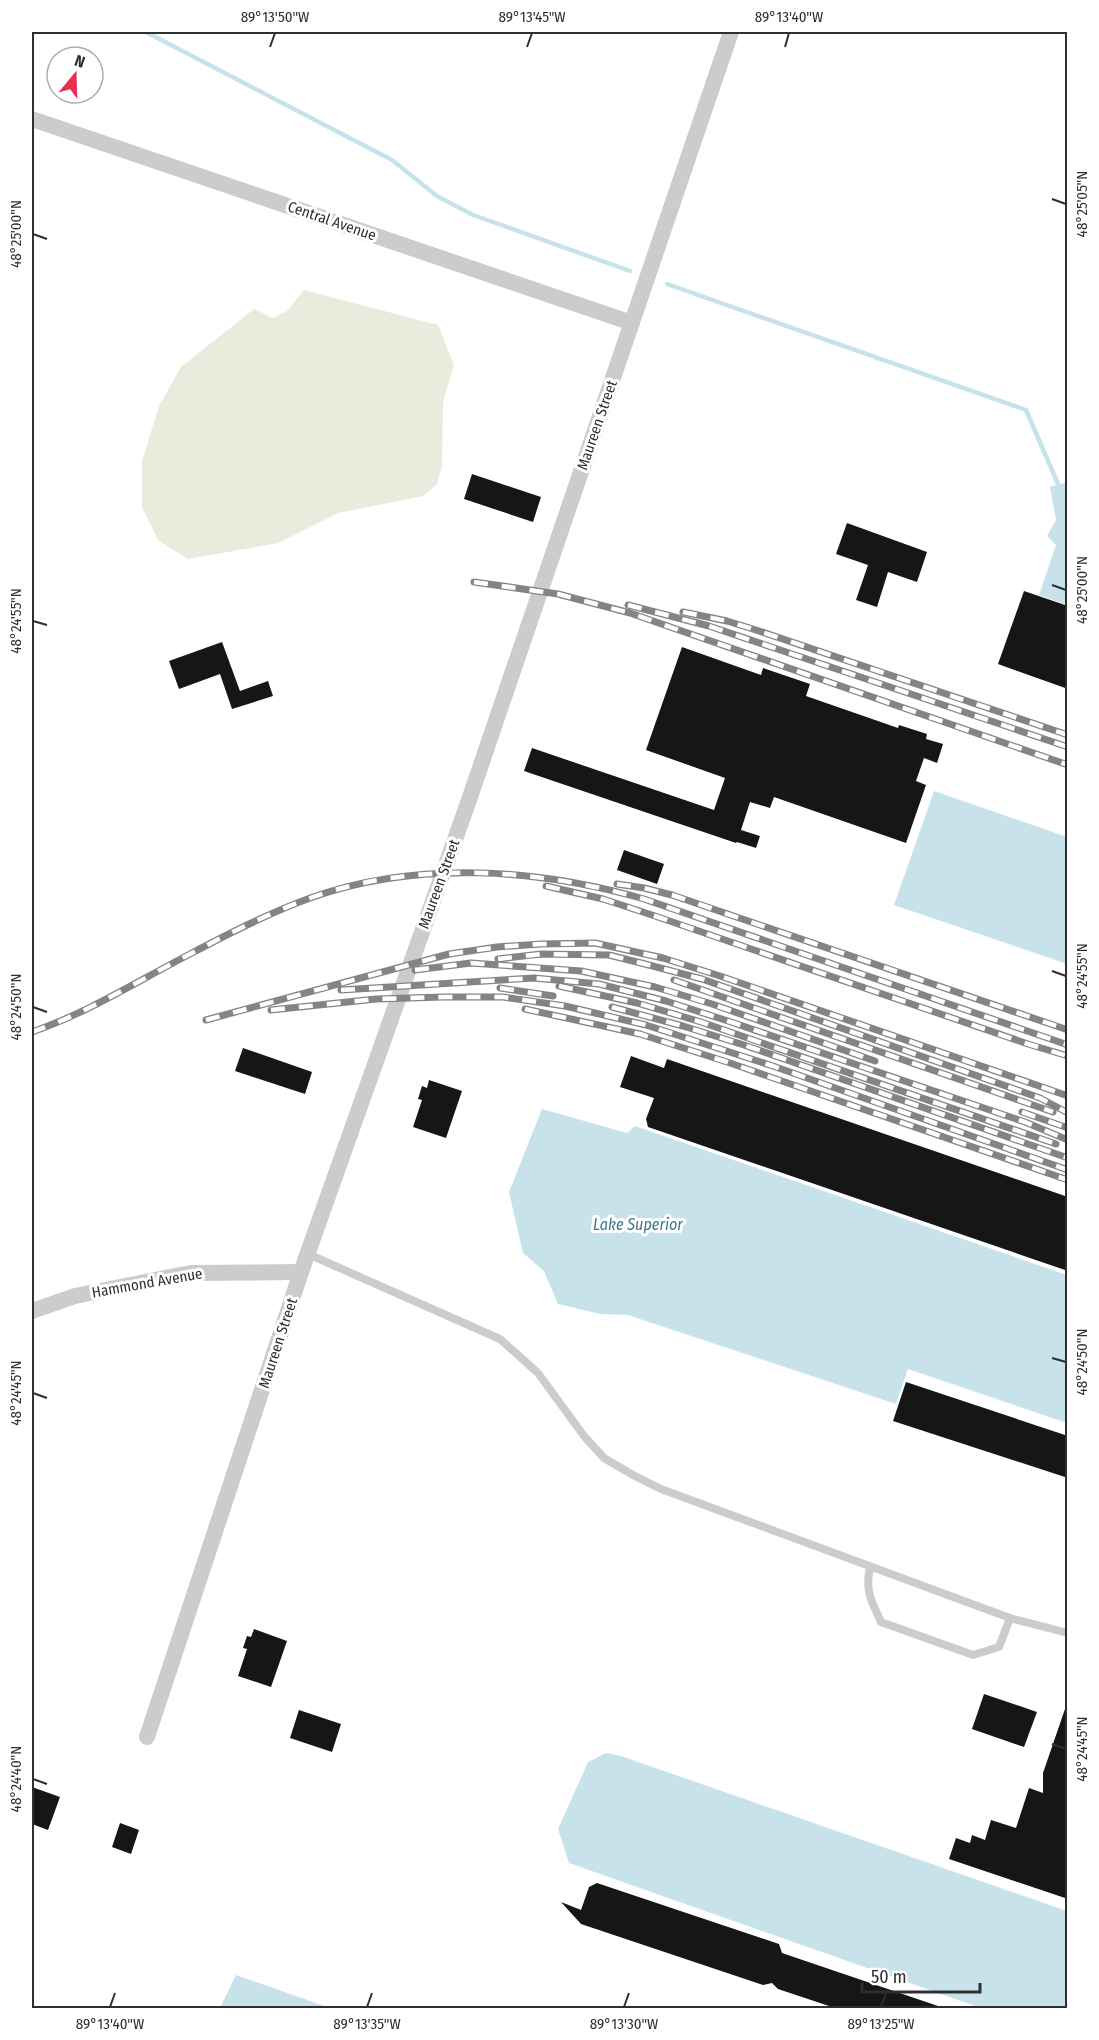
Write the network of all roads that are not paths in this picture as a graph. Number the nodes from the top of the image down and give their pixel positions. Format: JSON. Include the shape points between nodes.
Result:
{"nodes":[{"id":1,"x":731,"y":32,"type":"edge"},
{"id":2,"x":32,"y":119,"type":"edge"},
{"id":3,"x":632,"y":323,"type":"junction"},
{"id":4,"x":308,"y":1254,"type":"junction"},
{"id":5,"x":301,"y":1272,"type":"junction"},
{"id":6,"x":32,"y":1311,"type":"edge"},
{"id":7,"x":870,"y":1567,"type":"junction"},
{"id":8,"x":1010,"y":1618,"type":"junction"},
{"id":9,"x":1068,"y":1633,"type":"edge"},
{"id":10,"x":147,"y":1737,"type":"dead end"}],
"edges":[{"from":1,"to":3,"type":"street","name":"Maureen Street"},
{"from":2,"to":3,"type":"street","name":"Central Avenue"},
{"from":3,"to":4,"type":"street","name":"Maureen Street","via":[[469,801]]},
{"from":4,"to":5,"type":"street","name":"Maureen Street"},
{"from":4,"to":7,"type":"lane","via":[[500,1339],[538,1373],[604,1458],[633,1475]]},
{"from":5,"to":6,"type":"street","name":"Hammond Avenue","via":[[190,1273],[75,1296]]},
{"from":5,"to":10,"type":"street","name":"Maureen Street"},
{"from":7,"to":8,"type":"lane"},
{"from":7,"to":8,"type":"lane","via":[[867,1583],[881,1622],[973,1655],[999,1647]]},
{"from":8,"to":9,"type":"lane"}]}
